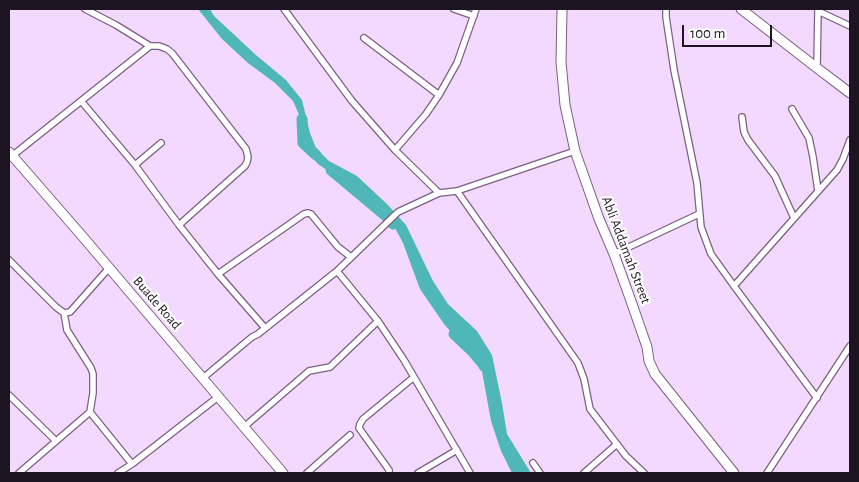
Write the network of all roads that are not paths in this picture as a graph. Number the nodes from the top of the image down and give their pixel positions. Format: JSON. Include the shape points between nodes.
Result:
{"nodes":[{"id":1,"x":85,"y":9,"type":"edge"},
{"id":2,"x":284,"y":9,"type":"edge"},
{"id":3,"x":454,"y":9,"type":"edge"},
{"id":4,"x":476,"y":9,"type":"edge"},
{"id":5,"x":562,"y":9,"type":"edge"},
{"id":6,"x":666,"y":9,"type":"edge"},
{"id":7,"x":741,"y":9,"type":"edge"},
{"id":8,"x":818,"y":10,"type":"edge"},
{"id":9,"x":474,"y":16,"type":"junction"},
{"id":10,"x":850,"y":26,"type":"edge"},
{"id":11,"x":364,"y":38,"type":"dead end"},
{"id":12,"x":150,"y":46,"type":"junction"},
{"id":13,"x":817,"y":68,"type":"junction"},
{"id":14,"x":850,"y":93,"type":"edge"},
{"id":15,"x":439,"y":94,"type":"junction"},
{"id":16,"x":82,"y":102,"type":"junction"},
{"id":17,"x":792,"y":108,"type":"dead end"},
{"id":18,"x":742,"y":117,"type":"dead end"},
{"id":19,"x":850,"y":140,"type":"edge"},
{"id":20,"x":161,"y":143,"type":"dead end"},
{"id":21,"x":395,"y":150,"type":"junction"},
{"id":22,"x":575,"y":151,"type":"junction"},
{"id":23,"x":11,"y":154,"type":"edge"},
{"id":24,"x":135,"y":165,"type":"junction"},
{"id":25,"x":457,"y":191,"type":"junction"},
{"id":26,"x":818,"y":191,"type":"junction"},
{"id":27,"x":439,"y":193,"type":"junction"},
{"id":28,"x":699,"y":214,"type":"junction"},
{"id":29,"x":794,"y":218,"type":"junction"},
{"id":30,"x":179,"y":225,"type":"junction"},
{"id":31,"x":614,"y":254,"type":"junction"},
{"id":32,"x":351,"y":257,"type":"junction"},
{"id":33,"x":9,"y":260,"type":"edge"},
{"id":34,"x":109,"y":268,"type":"junction"},
{"id":35,"x":337,"y":271,"type":"junction"},
{"id":36,"x":218,"y":274,"type":"junction"},
{"id":37,"x":734,"y":286,"type":"junction"},
{"id":38,"x":64,"y":313,"type":"junction"},
{"id":39,"x":378,"y":321,"type":"junction"},
{"id":40,"x":265,"y":328,"type":"junction"},
{"id":41,"x":850,"y":346,"type":"edge"},
{"id":42,"x":414,"y":377,"type":"junction"},
{"id":43,"x":203,"y":378,"type":"junction"},
{"id":44,"x":9,"y":395,"type":"edge"},
{"id":45,"x":218,"y":397,"type":"junction"},
{"id":46,"x":816,"y":398,"type":"junction"},
{"id":47,"x":90,"y":412,"type":"junction"},
{"id":48,"x":244,"y":427,"type":"junction"},
{"id":49,"x":350,"y":436,"type":"dead end"},
{"id":50,"x":56,"y":441,"type":"junction"},
{"id":51,"x":617,"y":444,"type":"junction"},
{"id":52,"x":457,"y":450,"type":"junction"},
{"id":53,"x":132,"y":464,"type":"junction"},
{"id":54,"x":533,"y":464,"type":"dead end"},
{"id":55,"x":19,"y":473,"type":"edge"},
{"id":56,"x":118,"y":473,"type":"edge"},
{"id":57,"x":283,"y":473,"type":"edge"},
{"id":58,"x":307,"y":473,"type":"edge"},
{"id":59,"x":389,"y":473,"type":"edge"},
{"id":60,"x":418,"y":473,"type":"edge"},
{"id":61,"x":470,"y":473,"type":"edge"},
{"id":62,"x":540,"y":473,"type":"edge"},
{"id":63,"x":584,"y":473,"type":"edge"},
{"id":64,"x":644,"y":473,"type":"edge"},
{"id":65,"x":734,"y":473,"type":"edge"},
{"id":66,"x":767,"y":473,"type":"edge"}],
"edges":[{"from":1,"to":12,"type":"street"},
{"from":2,"to":21,"type":"street","via":[[352,101]]},
{"from":3,"to":9,"type":"street"},
{"from":4,"to":9,"type":"street"},
{"from":5,"to":22,"type":"street","name":"Abli Addamah Street","via":[[560,62]]},
{"from":6,"to":28,"type":"street","via":[[674,70],[697,183]]},
{"from":7,"to":13,"type":"street"},
{"from":8,"to":10,"type":"street"},
{"from":8,"to":13,"type":"street"},
{"from":9,"to":15,"type":"street","via":[[457,63]]},
{"from":11,"to":15,"type":"street"},
{"from":12,"to":16,"type":"street"},
{"from":12,"to":30,"type":"street","via":[[159,46],[172,53],[246,149],[248,157],[245,166]]},
{"from":13,"to":14,"type":"street"},
{"from":15,"to":21,"type":"street"},
{"from":16,"to":23,"type":"street"},
{"from":16,"to":24,"type":"street"},
{"from":17,"to":26,"type":"street","via":[[809,138]]},
{"from":18,"to":29,"type":"street","via":[[748,140],[775,176]]},
{"from":19,"to":26,"type":"street","via":[[840,164]]},
{"from":20,"to":24,"type":"street"},
{"from":21,"to":27,"type":"street"},
{"from":22,"to":25,"type":"street"},
{"from":22,"to":31,"type":"street","name":"Abli Addamah Street"},
{"from":23,"to":34,"type":"street","name":"Buade Road"},
{"from":24,"to":30,"type":"street"},
{"from":25,"to":27,"type":"street"},
{"from":25,"to":51,"type":"street","via":[[578,363],[590,409]]},
{"from":26,"to":29,"type":"street"},
{"from":27,"to":32,"type":"street","via":[[398,212]]},
{"from":28,"to":31,"type":"street"},
{"from":28,"to":37,"type":"street","via":[[711,254]]},
{"from":29,"to":37,"type":"street"},
{"from":30,"to":36,"type":"street"},
{"from":31,"to":65,"type":"street","name":"Abli Addamah Street","via":[[655,374]]},
{"from":32,"to":35,"type":"street"},
{"from":32,"to":36,"type":"street","via":[[308,213]]},
{"from":33,"to":38,"type":"street"},
{"from":34,"to":38,"type":"street","via":[[70,312]]},
{"from":34,"to":43,"type":"street","name":"Buade Road"},
{"from":35,"to":39,"type":"street"},
{"from":35,"to":40,"type":"street"},
{"from":36,"to":40,"type":"street"},
{"from":37,"to":46,"type":"street"},
{"from":38,"to":47,"type":"street","via":[[67,330],[93,374]]},
{"from":39,"to":42,"type":"street"},
{"from":39,"to":48,"type":"street","via":[[330,367],[308,371]]},
{"from":40,"to":43,"type":"street"},
{"from":41,"to":46,"type":"street"},
{"from":42,"to":52,"type":"street"},
{"from":42,"to":59,"type":"street","via":[[360,424],[359,428]]},
{"from":43,"to":45,"type":"street","name":"Buade Road"},
{"from":44,"to":50,"type":"street"},
{"from":45,"to":48,"type":"street","name":"Buade Road"},
{"from":45,"to":53,"type":"street"},
{"from":46,"to":66,"type":"street"},
{"from":47,"to":50,"type":"street"},
{"from":47,"to":53,"type":"street"},
{"from":48,"to":57,"type":"street","name":"Buade Road"},
{"from":49,"to":58,"type":"street"},
{"from":50,"to":55,"type":"street"},
{"from":51,"to":63,"type":"street"},
{"from":51,"to":64,"type":"street"},
{"from":52,"to":60,"type":"street"},
{"from":52,"to":61,"type":"street"},
{"from":53,"to":56,"type":"street"},
{"from":54,"to":62,"type":"street"}]}
